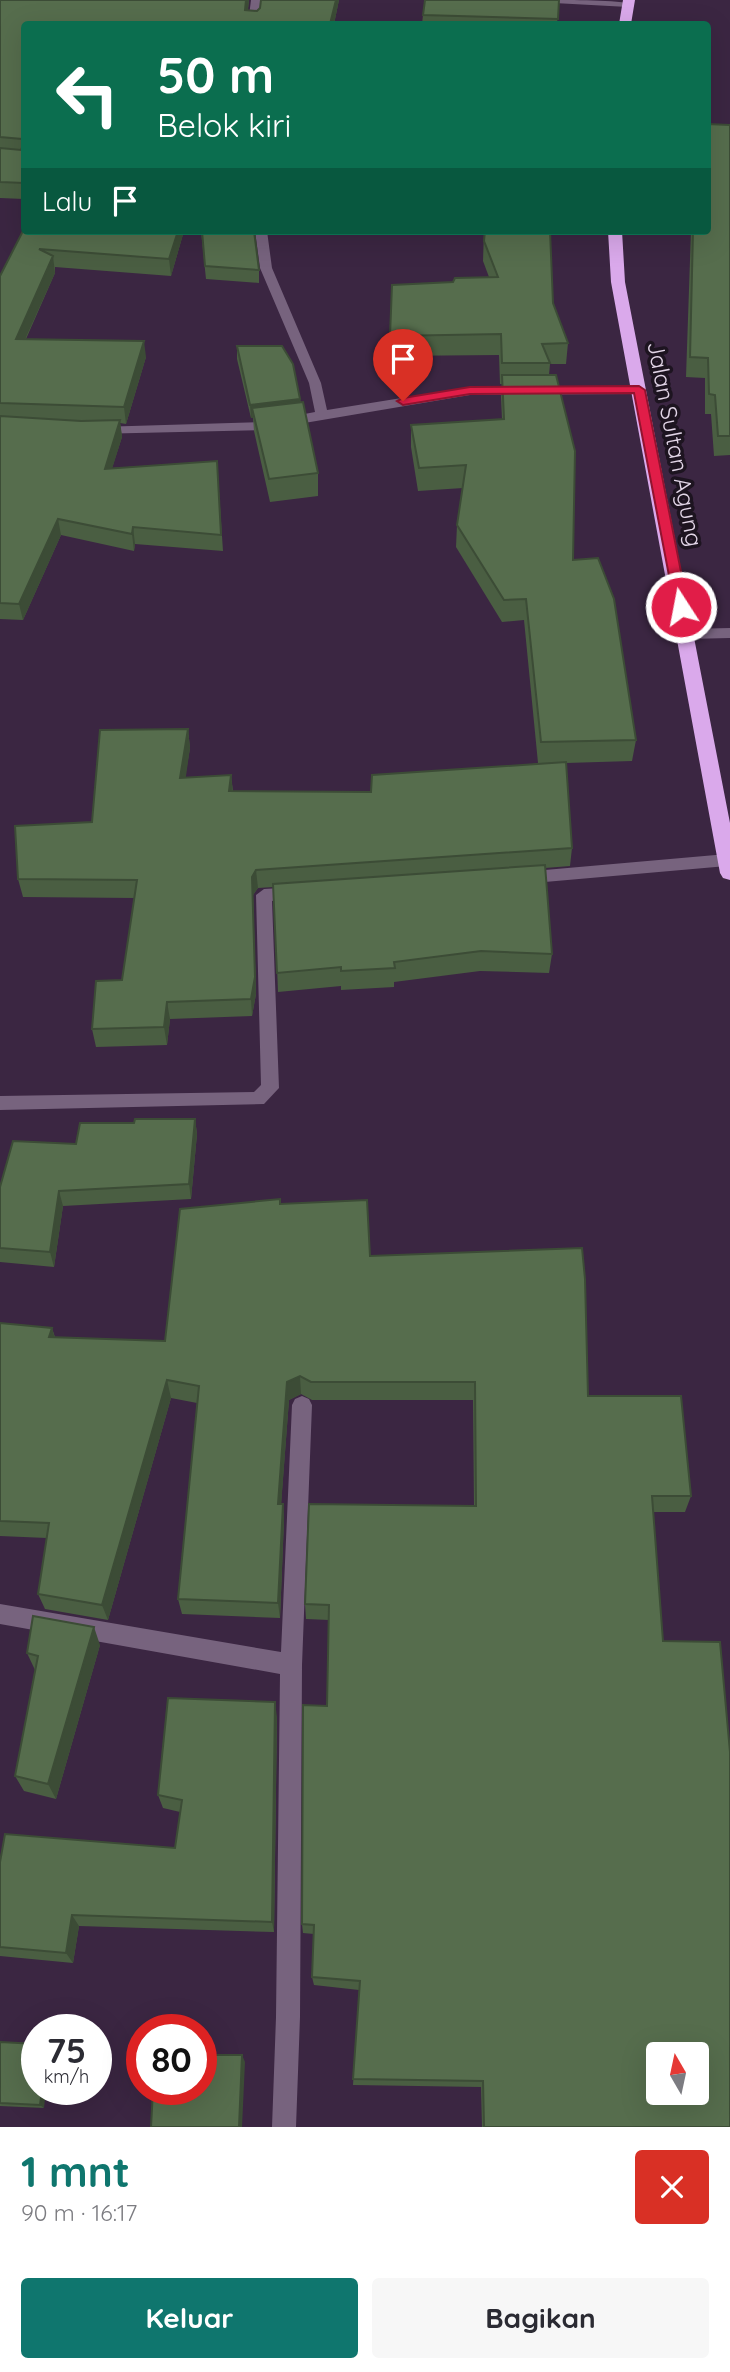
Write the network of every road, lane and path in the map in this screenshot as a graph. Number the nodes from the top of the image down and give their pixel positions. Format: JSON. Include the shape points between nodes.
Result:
{"nodes":[{"id":1,"x":256,"y":0,"type":"edge"},
{"id":2,"x":554,"y":0,"type":"edge"},
{"id":3,"x":629,"y":2,"type":"edge"},
{"id":4,"x":253,"y":21,"type":"edge"},
{"id":5,"x":626,"y":21,"type":"edge"},
{"id":6,"x":262,"y":235,"type":"edge"},
{"id":7,"x":615,"y":235,"type":"edge"},
{"id":8,"x":639,"y":390,"type":"junction"},
{"id":9,"x":322,"y":415,"type":"junction"},
{"id":10,"x":79,"y":431,"type":"edge"},
{"id":11,"x":730,"y":633,"type":"edge"},
{"id":12,"x":687,"y":634,"type":"junction"},
{"id":13,"x":729,"y":866,"type":"edge"},
{"id":14,"x":509,"y":879,"type":"edge"},
{"id":15,"x":318,"y":892,"type":"edge"},
{"id":16,"x":0,"y":1103,"type":"edge"},
{"id":17,"x":302,"y":1405,"type":"edge"},
{"id":18,"x":0,"y":1615,"type":"edge"},
{"id":19,"x":291,"y":1665,"type":"junction"},
{"id":20,"x":284,"y":2127,"type":"edge"}],
"edges":[{"from":1,"to":4,"type":"street"},
{"from":2,"to":3,"type":"street"},
{"from":3,"to":5,"type":"highway"},
{"from":6,"to":9,"type":"street","via":[[266,268],[315,383]]},
{"from":7,"to":8,"type":"highway","name":"Jalan Sultan Agung","via":[[618,282]]},
{"from":8,"to":9,"type":"street","via":[[470,390]]},
{"from":8,"to":12,"type":"highway","name":"Jalan Sultan Agung"},
{"from":9,"to":10,"type":"street","via":[[216,430]]},
{"from":11,"to":12,"type":"street"},
{"from":12,"to":13,"type":"highway","name":"Jalan Sultan Agung"},
{"from":13,"to":14,"type":"street"},
{"from":15,"to":16,"type":"street","via":[[264,895],[270,1088],[258,1099]]},
{"from":17,"to":19,"type":"street"},
{"from":18,"to":19,"type":"street"},
{"from":19,"to":20,"type":"street"}]}
